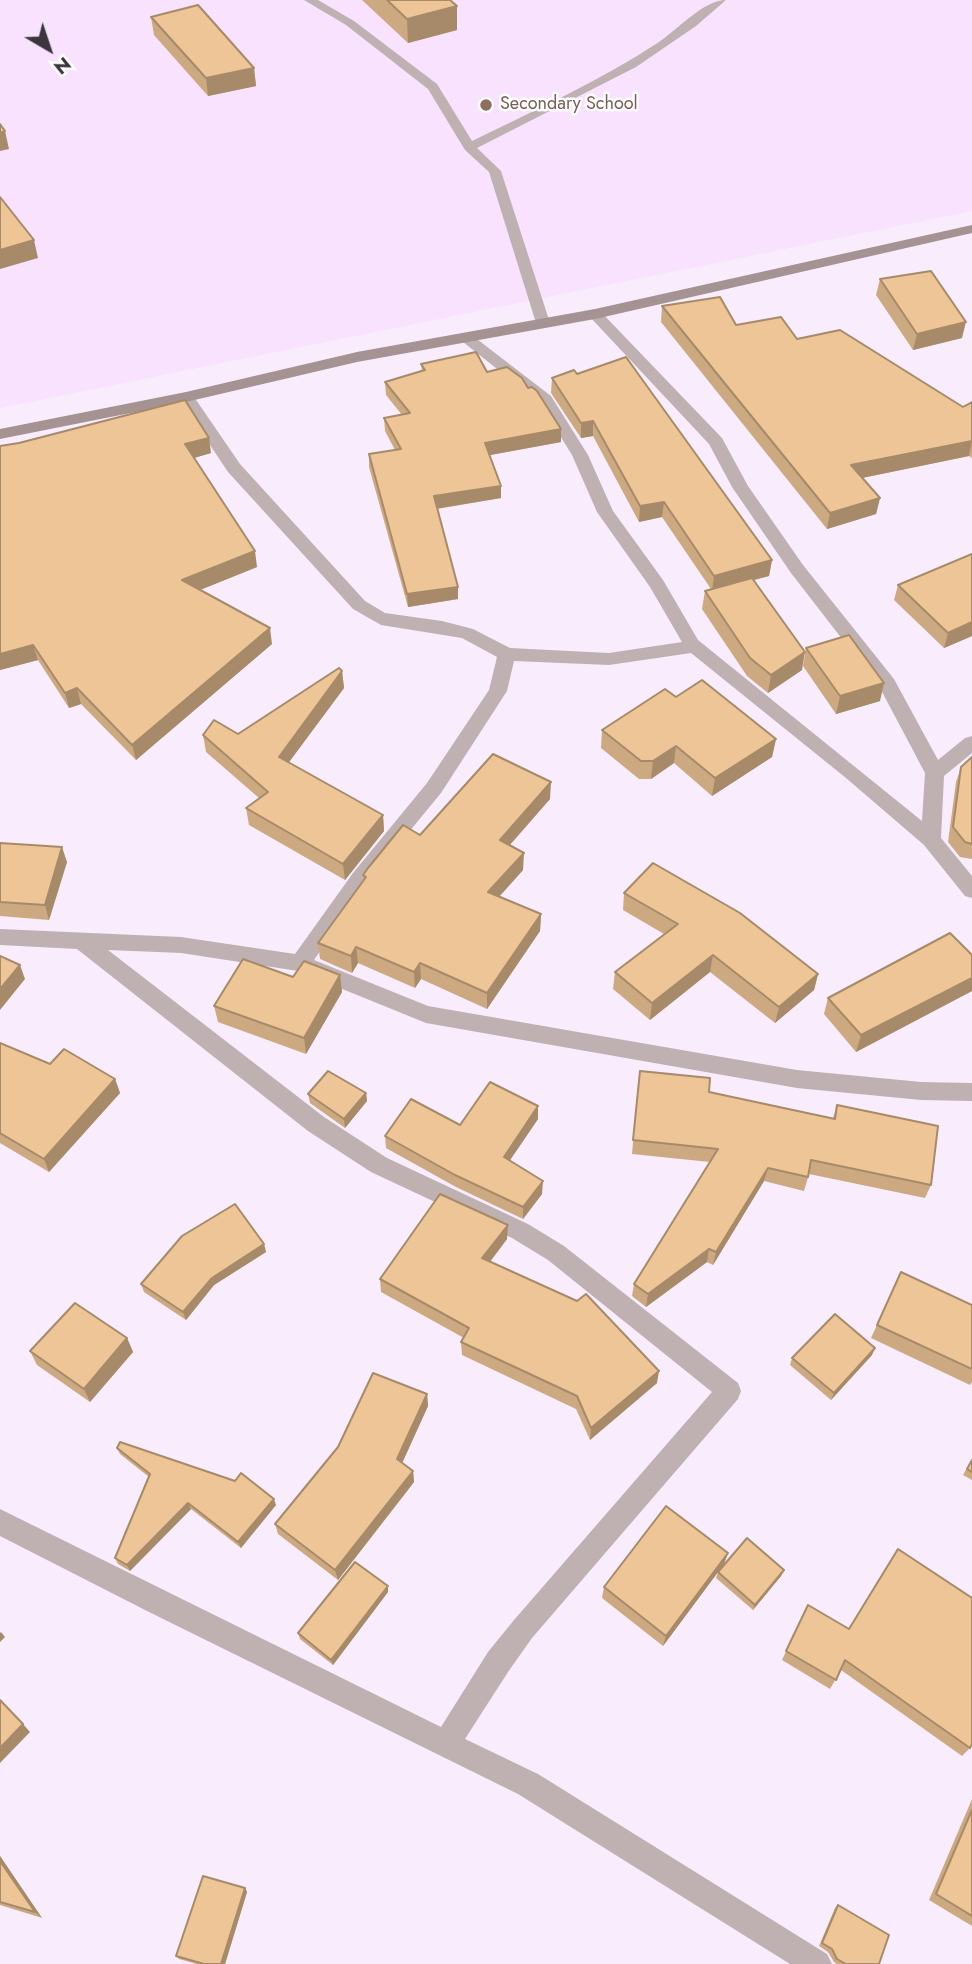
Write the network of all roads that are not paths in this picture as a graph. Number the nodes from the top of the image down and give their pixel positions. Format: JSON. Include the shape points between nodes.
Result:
{"nodes":[{"id":1,"x":310,"y":0,"type":"edge"},
{"id":2,"x":720,"y":0,"type":"edge"},
{"id":3,"x":469,"y":147,"type":"junction"},
{"id":4,"x":972,"y":229,"type":"edge"},
{"id":5,"x":596,"y":314,"type":"junction"},
{"id":6,"x":543,"y":323,"type":"junction"},
{"id":7,"x":468,"y":339,"type":"junction"},
{"id":8,"x":186,"y":397,"type":"junction"},
{"id":9,"x":0,"y":434,"type":"edge"},
{"id":10,"x":694,"y":646,"type":"junction"},
{"id":11,"x":507,"y":654,"type":"junction"},
{"id":12,"x":972,"y":743,"type":"edge"},
{"id":13,"x":935,"y":773,"type":"junction"},
{"id":14,"x":931,"y":840,"type":"junction"},
{"id":15,"x":972,"y":890,"type":"edge"},
{"id":16,"x":0,"y":937,"type":"edge"},
{"id":17,"x":83,"y":942,"type":"junction"},
{"id":18,"x":300,"y":963,"type":"junction"},
{"id":19,"x":972,"y":1092,"type":"edge"},
{"id":20,"x":0,"y":1522,"type":"edge"},
{"id":21,"x":446,"y":1744,"type":"junction"},
{"id":22,"x":817,"y":1964,"type":"edge"}],
"edges":[{"from":1,"to":3,"type":"lane","via":[[350,23],[433,87]]},
{"from":2,"to":3,"type":"lane","via":[[696,22],[626,68]]},
{"from":3,"to":6,"type":"lane","via":[[495,171]]},
{"from":4,"to":5,"type":"main road"},
{"from":5,"to":6,"type":"main road"},
{"from":5,"to":13,"type":"street","via":[[716,442],[740,487],[797,569],[887,684]]},
{"from":6,"to":7,"type":"main road"},
{"from":7,"to":8,"type":"main road","via":[[357,357]]},
{"from":7,"to":10,"type":"street","via":[[545,399],[580,455],[605,512]]},
{"from":8,"to":9,"type":"main road"},
{"from":8,"to":11,"type":"street","via":[[234,468],[368,613],[381,620],[467,633]]},
{"from":10,"to":11,"type":"street","via":[[609,659]]},
{"from":10,"to":14,"type":"street"},
{"from":11,"to":18,"type":"street","via":[[498,691],[434,788],[360,878]]},
{"from":12,"to":13,"type":"street"},
{"from":13,"to":14,"type":"street"},
{"from":14,"to":15,"type":"street"},
{"from":16,"to":17,"type":"street"},
{"from":17,"to":18,"type":"street","via":[[181,945]]},
{"from":17,"to":21,"type":"street","via":[[316,1124],[379,1166],[520,1231],[556,1253],[729,1391],[523,1629]]},
{"from":18,"to":19,"type":"street","via":[[426,1014],[797,1079]]},
{"from":20,"to":21,"type":"street"},
{"from":21,"to":22,"type":"street","via":[[528,1784]]}]}
